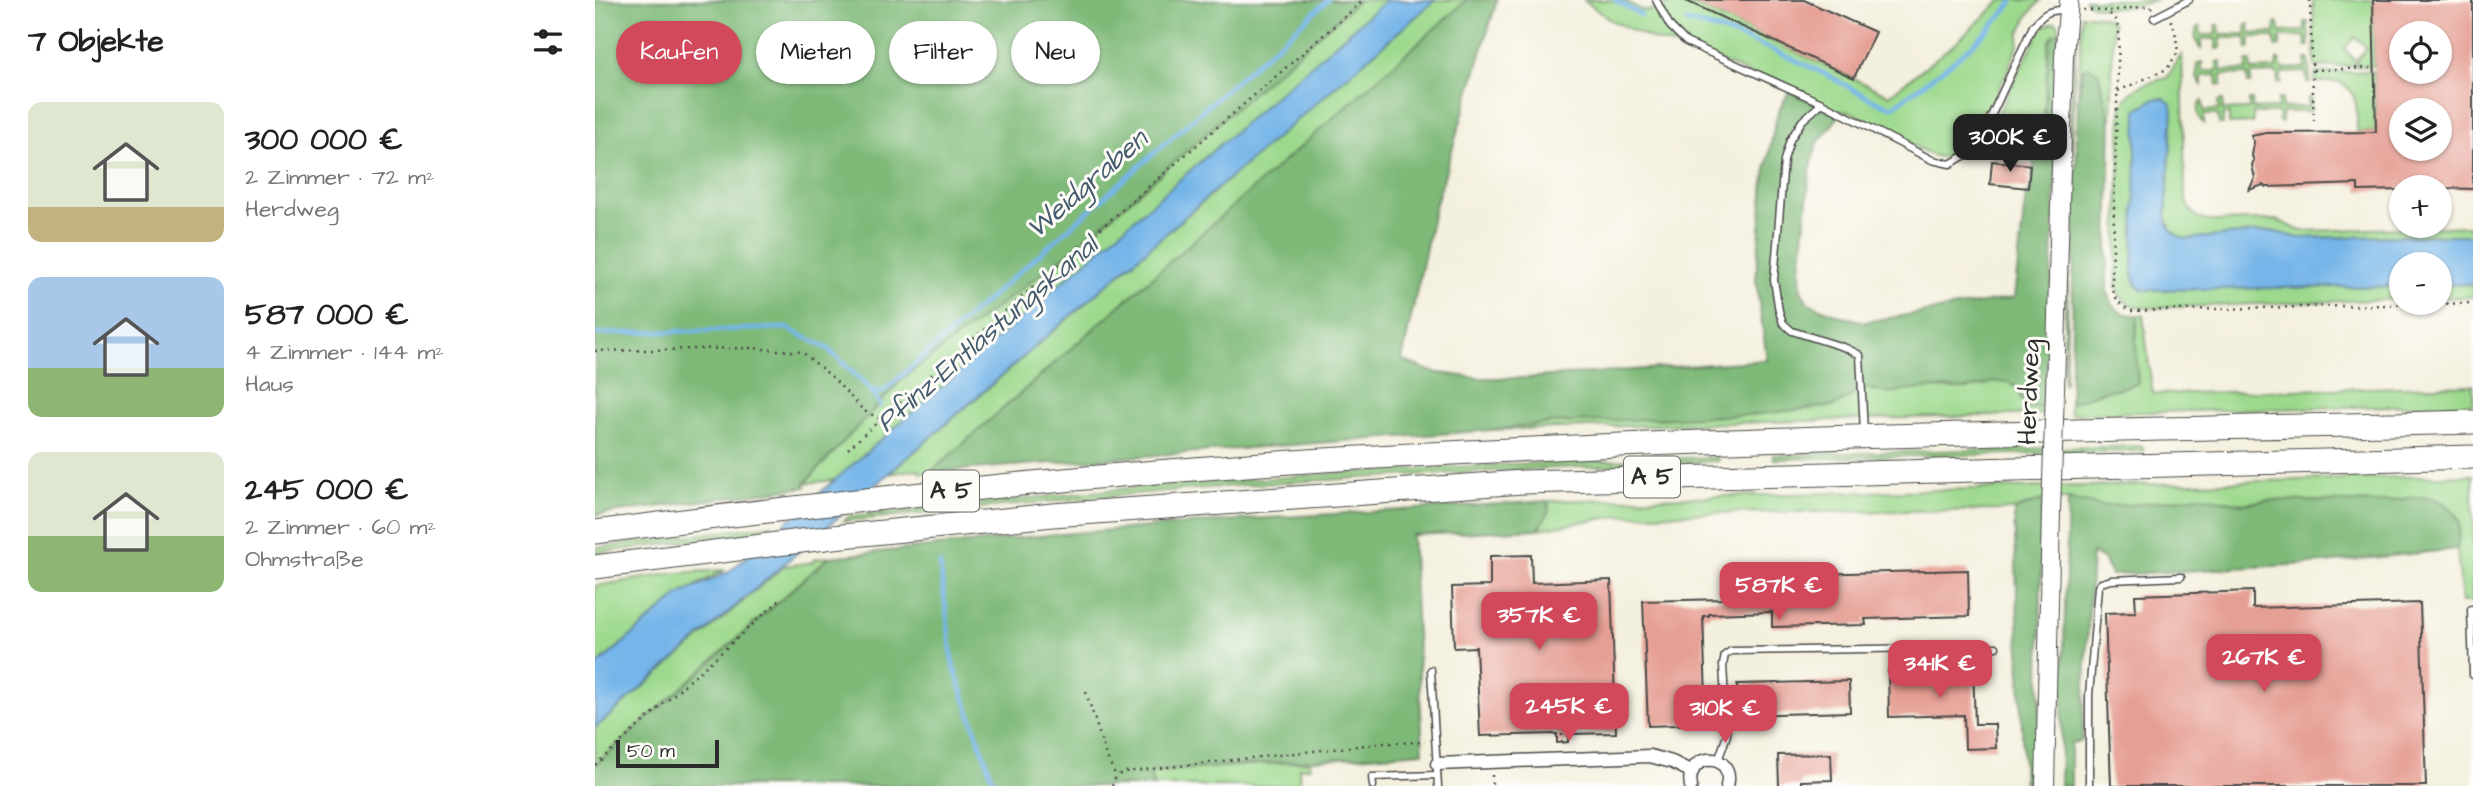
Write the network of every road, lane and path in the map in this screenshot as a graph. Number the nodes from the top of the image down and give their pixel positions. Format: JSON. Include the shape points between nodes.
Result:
{"nodes":[{"id":1,"x":1364,"y":0,"type":"edge"},
{"id":2,"x":1656,"y":0,"type":"edge"},
{"id":3,"x":2189,"y":0,"type":"edge"},
{"id":4,"x":2310,"y":0,"type":"edge"},
{"id":5,"x":2068,"y":5,"type":"edge"},
{"id":6,"x":2107,"y":11,"type":"junction"},
{"id":7,"x":2167,"y":13,"type":"junction"},
{"id":8,"x":2305,"y":15,"type":"dead end"},
{"id":9,"x":2311,"y":15,"type":"junction"},
{"id":10,"x":2154,"y":18,"type":"dead end"},
{"id":11,"x":2306,"y":52,"type":"dead end"},
{"id":12,"x":2312,"y":52,"type":"junction"},
{"id":13,"x":2374,"y":68,"type":"dead end"},
{"id":14,"x":2312,"y":70,"type":"junction"},
{"id":15,"x":2118,"y":91,"type":"junction"},
{"id":16,"x":1822,"y":103,"type":"junction"},
{"id":17,"x":2314,"y":125,"type":"dead end"},
{"id":18,"x":2473,"y":303,"type":"edge"},
{"id":19,"x":595,"y":351,"type":"edge"},
{"id":20,"x":881,"y":419,"type":"junction"},
{"id":21,"x":2473,"y":422,"type":"edge"},
{"id":22,"x":1864,"y":438,"type":"junction"},
{"id":23,"x":848,"y":449,"type":"dead end"},
{"id":24,"x":2473,"y":457,"type":"edge"},
{"id":25,"x":595,"y":532,"type":"edge"},
{"id":26,"x":595,"y":567,"type":"edge"},
{"id":27,"x":2181,"y":578,"type":"dead end"},
{"id":28,"x":780,"y":600,"type":"dead end"},
{"id":29,"x":2471,"y":609,"type":"dead end"},
{"id":30,"x":1996,"y":647,"type":"dead end"},
{"id":31,"x":1431,"y":670,"type":"dead end"},
{"id":32,"x":2473,"y":675,"type":"edge"},
{"id":33,"x":1086,"y":692,"type":"dead end"},
{"id":34,"x":1562,"y":734,"type":"dead end"},
{"id":35,"x":1435,"y":742,"type":"junction"},
{"id":36,"x":1563,"y":749,"type":"dead end"},
{"id":37,"x":1718,"y":761,"type":"junction"},
{"id":38,"x":595,"y":765,"type":"edge"},
{"id":39,"x":1437,"y":770,"type":"junction"},
{"id":40,"x":1692,"y":772,"type":"junction"},
{"id":41,"x":1116,"y":776,"type":"junction"},
{"id":42,"x":1112,"y":786,"type":"edge"},
{"id":43,"x":1373,"y":786,"type":"edge"},
{"id":44,"x":1438,"y":786,"type":"edge"},
{"id":45,"x":1691,"y":786,"type":"edge"},
{"id":46,"x":1727,"y":786,"type":"edge"},
{"id":47,"x":2045,"y":786,"type":"edge"},
{"id":48,"x":2089,"y":786,"type":"edge"}],
"edges":[{"from":1,"to":20,"type":"path"},
{"from":2,"to":16,"type":"lane","via":[[1670,26],[1686,42]]},
{"from":3,"to":7,"type":"lane"},
{"from":4,"to":9,"type":"path"},
{"from":5,"to":6,"type":"path"},
{"from":5,"to":16,"type":"lane","via":[[2044,14],[2033,26],[1980,140],[1959,161],[1932,160]]},
{"from":5,"to":47,"type":"main road","name":"Herdweg","bridge":true},
{"from":6,"to":7,"type":"path","via":[[2148,6]]},
{"from":6,"to":15,"type":"path","via":[[2119,31]]},
{"from":7,"to":10,"type":"lane"},
{"from":7,"to":15,"type":"path","via":[[2178,52],[2168,69]]},
{"from":8,"to":9,"type":"path"},
{"from":9,"to":12,"type":"path"},
{"from":11,"to":12,"type":"path"},
{"from":12,"to":14,"type":"path"},
{"from":13,"to":14,"type":"path"},
{"from":14,"to":17,"type":"path"},
{"from":15,"to":18,"type":"path","via":[[2112,284],[2120,305],[2131,312]]},
{"from":16,"to":22,"type":"lane","via":[[1802,121],[1784,160],[1774,280],[1783,323],[1792,331],[1860,355]]},
{"from":19,"to":20,"type":"path","via":[[751,348],[802,352],[864,411]]},
{"from":20,"to":23,"type":"path"},
{"from":21,"to":22,"type":"highway","number":"A 5"},
{"from":22,"to":25,"type":"highway","number":"A 5","via":[[1372,457],[869,499]]},
{"from":24,"to":26,"type":"highway","number":"A 5","via":[[1523,482],[1053,515]]},
{"from":27,"to":48,"type":"lane","via":[[2111,580],[2098,587],[2089,695]]},
{"from":28,"to":38,"type":"path"},
{"from":29,"to":32,"type":"lane"},
{"from":30,"to":37,"type":"lane","via":[[1731,651],[1723,665],[1727,735]]},
{"from":31,"to":35,"type":"lane"},
{"from":33,"to":41,"type":"path"},
{"from":34,"to":36,"type":"path"},
{"from":35,"to":39,"type":"lane"},
{"from":35,"to":41,"type":"path","via":[[1385,743]]},
{"from":37,"to":40,"type":"street","via":[[1702,761]]},
{"from":37,"to":46,"type":"street","via":[[1729,775]]},
{"from":39,"to":40,"type":"street","via":[[1650,757]]},
{"from":39,"to":43,"type":"lane","via":[[1372,777]]},
{"from":39,"to":44,"type":"lane"},
{"from":40,"to":45,"type":"street"},
{"from":41,"to":42,"type":"path"}]}
